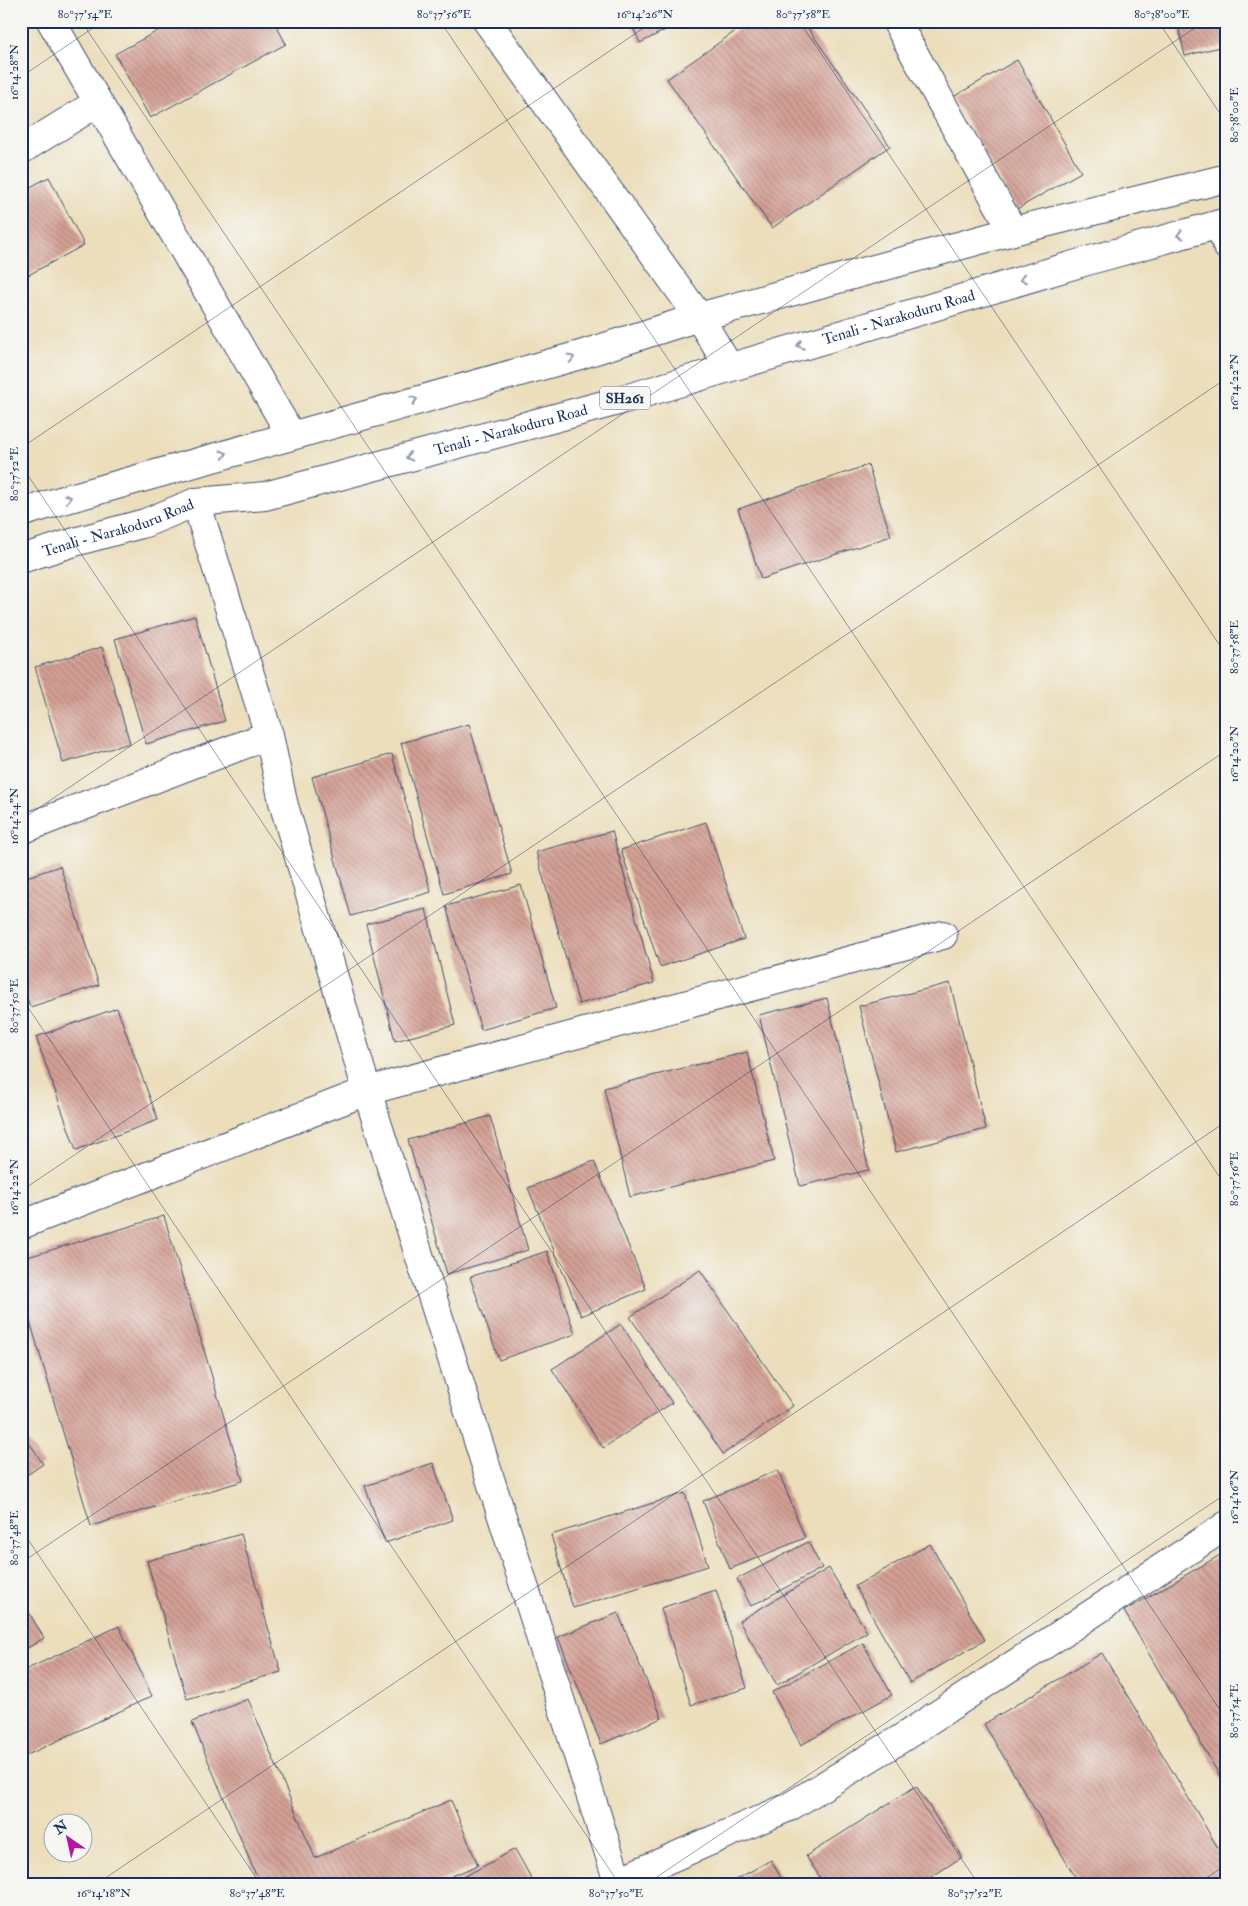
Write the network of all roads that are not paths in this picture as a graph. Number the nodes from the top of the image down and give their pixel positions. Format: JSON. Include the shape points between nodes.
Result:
{"nodes":[{"id":1,"x":51,"y":21,"type":"edge"},
{"id":2,"x":487,"y":21,"type":"edge"},
{"id":3,"x":896,"y":21,"type":"edge"},
{"id":4,"x":97,"y":103,"type":"junction"},
{"id":5,"x":21,"y":150,"type":"edge"},
{"id":6,"x":1227,"y":178,"type":"edge"},
{"id":7,"x":1013,"y":231,"type":"junction"},
{"id":8,"x":1224,"y":231,"type":"edge"},
{"id":9,"x":699,"y":316,"type":"junction"},
{"id":10,"x":729,"y":367,"type":"junction"},
{"id":11,"x":291,"y":435,"type":"junction"},
{"id":12,"x":196,"y":502,"type":"junction"},
{"id":13,"x":21,"y":513,"type":"edge"},
{"id":14,"x":21,"y":559,"type":"edge"},
{"id":15,"x":269,"y":735,"type":"junction"},
{"id":16,"x":21,"y":830,"type":"edge"},
{"id":17,"x":943,"y":935,"type":"dead end"},
{"id":18,"x":367,"y":1091,"type":"junction"},
{"id":19,"x":21,"y":1225,"type":"edge"},
{"id":20,"x":1227,"y":1525,"type":"edge"},
{"id":21,"x":618,"y":1883,"type":"edge"}],
"edges":[{"from":1,"to":4,"type":"street"},
{"from":2,"to":9,"type":"street"},
{"from":3,"to":7,"type":"street"},
{"from":4,"to":5,"type":"street"},
{"from":4,"to":11,"type":"street"},
{"from":6,"to":7,"type":"street"},
{"from":7,"to":9,"type":"street"},
{"from":8,"to":10,"type":"street","name":"Tenali - Narakoduru Road","number":"SH261","one_way":true,"via":[[1077,264]]},
{"from":9,"to":10,"type":"street"},
{"from":11,"to":9,"type":"street","one_way":true,"via":[[580,355]]},
{"from":10,"to":12,"type":"street","name":"Tenali - Narakoduru Road","number":"SH261","one_way":true,"via":[[265,496]]},
{"from":13,"to":11,"type":"street","one_way":true},
{"from":12,"to":14,"type":"street","name":"Tenali - Narakoduru Road","number":"SH261","via":[[145,523]]},
{"from":12,"to":15,"type":"street"},
{"from":15,"to":16,"type":"street"},
{"from":15,"to":18,"type":"street","via":[[283,802]]},
{"from":17,"to":18,"type":"street"},
{"from":18,"to":19,"type":"street"},
{"from":18,"to":21,"type":"street"},
{"from":20,"to":21,"type":"street","via":[[902,1738],[789,1807]]}]}
